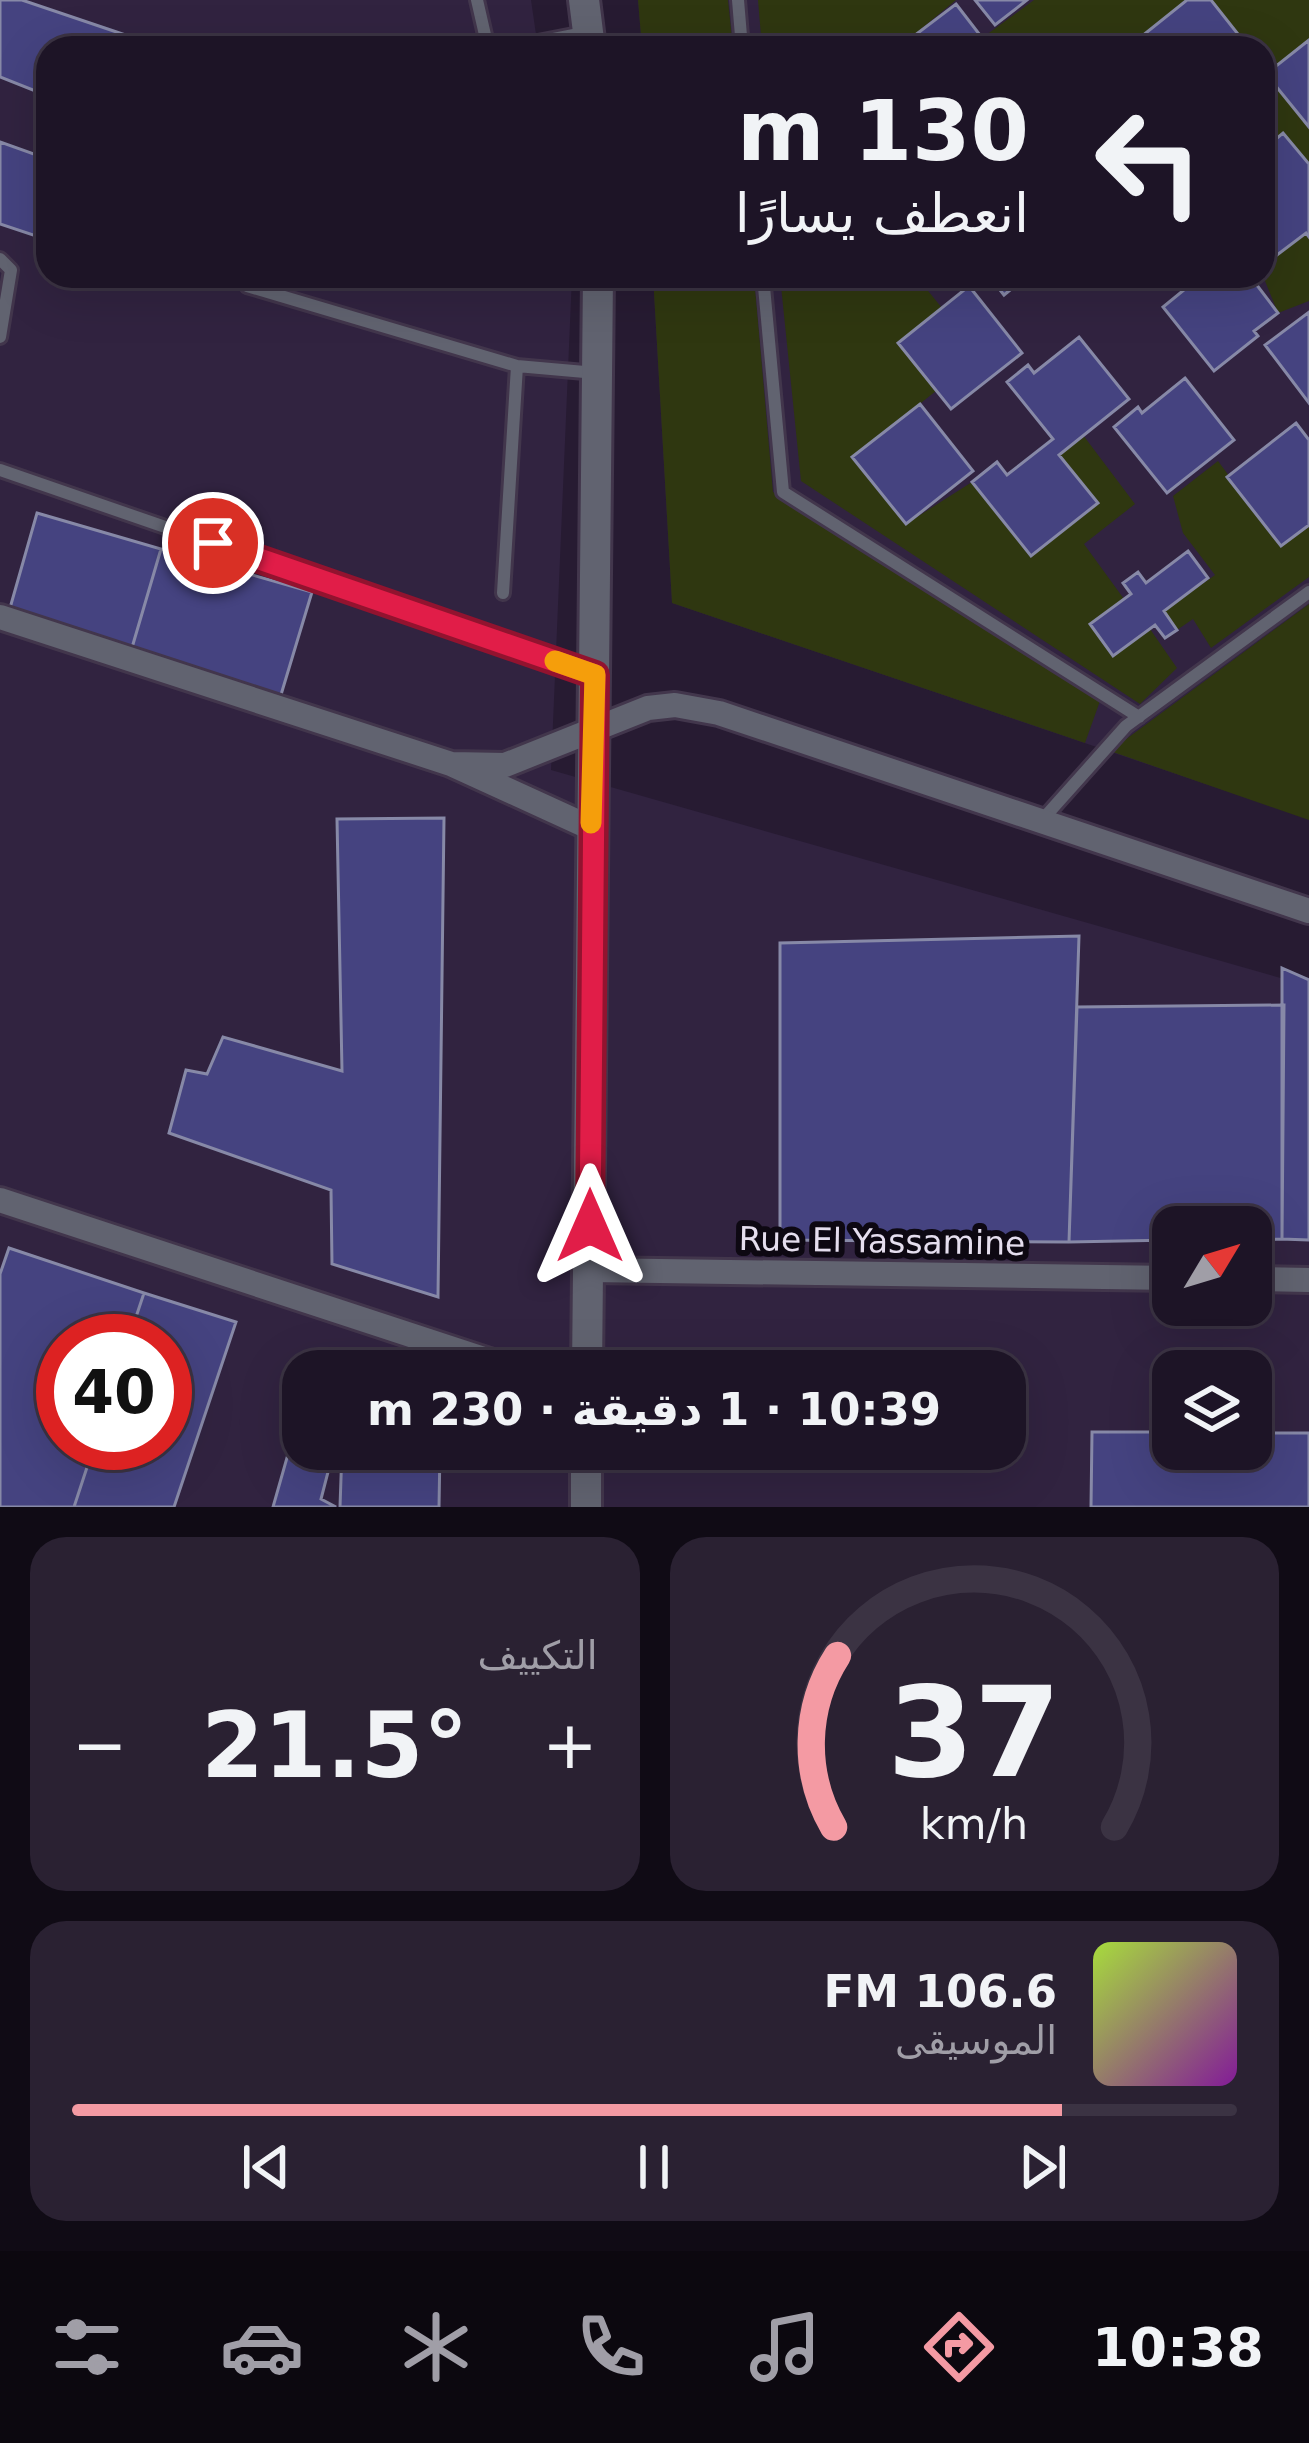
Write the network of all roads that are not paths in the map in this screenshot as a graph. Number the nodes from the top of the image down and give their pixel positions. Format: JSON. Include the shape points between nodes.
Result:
{"nodes":[{"id":1,"x":476,"y":0,"type":"edge"},
{"id":2,"x":584,"y":0,"type":"edge"},
{"id":3,"x":738,"y":0,"type":"edge"},
{"id":4,"x":485,"y":36,"type":"edge"},
{"id":5,"x":589,"y":36,"type":"edge"},
{"id":6,"x":741,"y":36,"type":"edge"},
{"id":7,"x":0,"y":259,"type":"edge"},
{"id":8,"x":255,"y":288,"type":"edge"},
{"id":9,"x":595,"y":288,"type":"edge"},
{"id":10,"x":765,"y":288,"type":"edge"},
{"id":11,"x":0,"y":338,"type":"edge"},
{"id":12,"x":517,"y":366,"type":"junction"},
{"id":13,"x":598,"y":373,"type":"junction"},
{"id":14,"x":0,"y":470,"type":"edge"},
{"id":15,"x":502,"y":592,"type":"dead end"},
{"id":16,"x":1309,"y":592,"type":"edge"},
{"id":17,"x":0,"y":617,"type":"edge"},
{"id":18,"x":595,"y":675,"type":"junction"},
{"id":19,"x":1139,"y":717,"type":"junction"},
{"id":20,"x":594,"y":729,"type":"junction"},
{"id":21,"x":451,"y":764,"type":"junction"},
{"id":22,"x":1043,"y":819,"type":"junction"},
{"id":23,"x":591,"y":828,"type":"junction"},
{"id":24,"x":1309,"y":911,"type":"edge"},
{"id":25,"x":0,"y":1200,"type":"edge"},
{"id":26,"x":590,"y":1270,"type":"junction"},
{"id":27,"x":1152,"y":1278,"type":"edge"},
{"id":28,"x":1272,"y":1279,"type":"edge"},
{"id":29,"x":1309,"y":1280,"type":"edge"},
{"id":30,"x":456,"y":1350,"type":"edge"},
{"id":31,"x":588,"y":1350,"type":"edge"},
{"id":32,"x":586,"y":1470,"type":"edge"},
{"id":33,"x":586,"y":1507,"type":"edge"}],
"edges":[{"from":1,"to":4,"type":"lane"},
{"from":2,"to":5,"type":"street"},
{"from":3,"to":6,"type":"lane"},
{"from":7,"to":11,"type":"lane","via":[[11,270]]},
{"from":8,"to":12,"type":"lane"},
{"from":9,"to":13,"type":"street"},
{"from":10,"to":19,"type":"lane","via":[[783,492]]},
{"from":12,"to":13,"type":"lane"},
{"from":12,"to":15,"type":"lane"},
{"from":13,"to":18,"type":"street"},
{"from":14,"to":18,"type":"lane"},
{"from":16,"to":19,"type":"lane"},
{"from":17,"to":21,"type":"street"},
{"from":18,"to":20,"type":"street"},
{"from":19,"to":22,"type":"lane"},
{"from":20,"to":21,"type":"street","via":[[505,765]]},
{"from":20,"to":22,"type":"street","via":[[649,708],[719,713]]},
{"from":20,"to":23,"type":"street"},
{"from":21,"to":23,"type":"street"},
{"from":22,"to":24,"type":"street"},
{"from":23,"to":26,"type":"street"},
{"from":25,"to":30,"type":"street"},
{"from":26,"to":27,"type":"street","name":"Rue El Yassamine"},
{"from":26,"to":31,"type":"street"},
{"from":28,"to":29,"type":"street"},
{"from":32,"to":33,"type":"street"}]}
